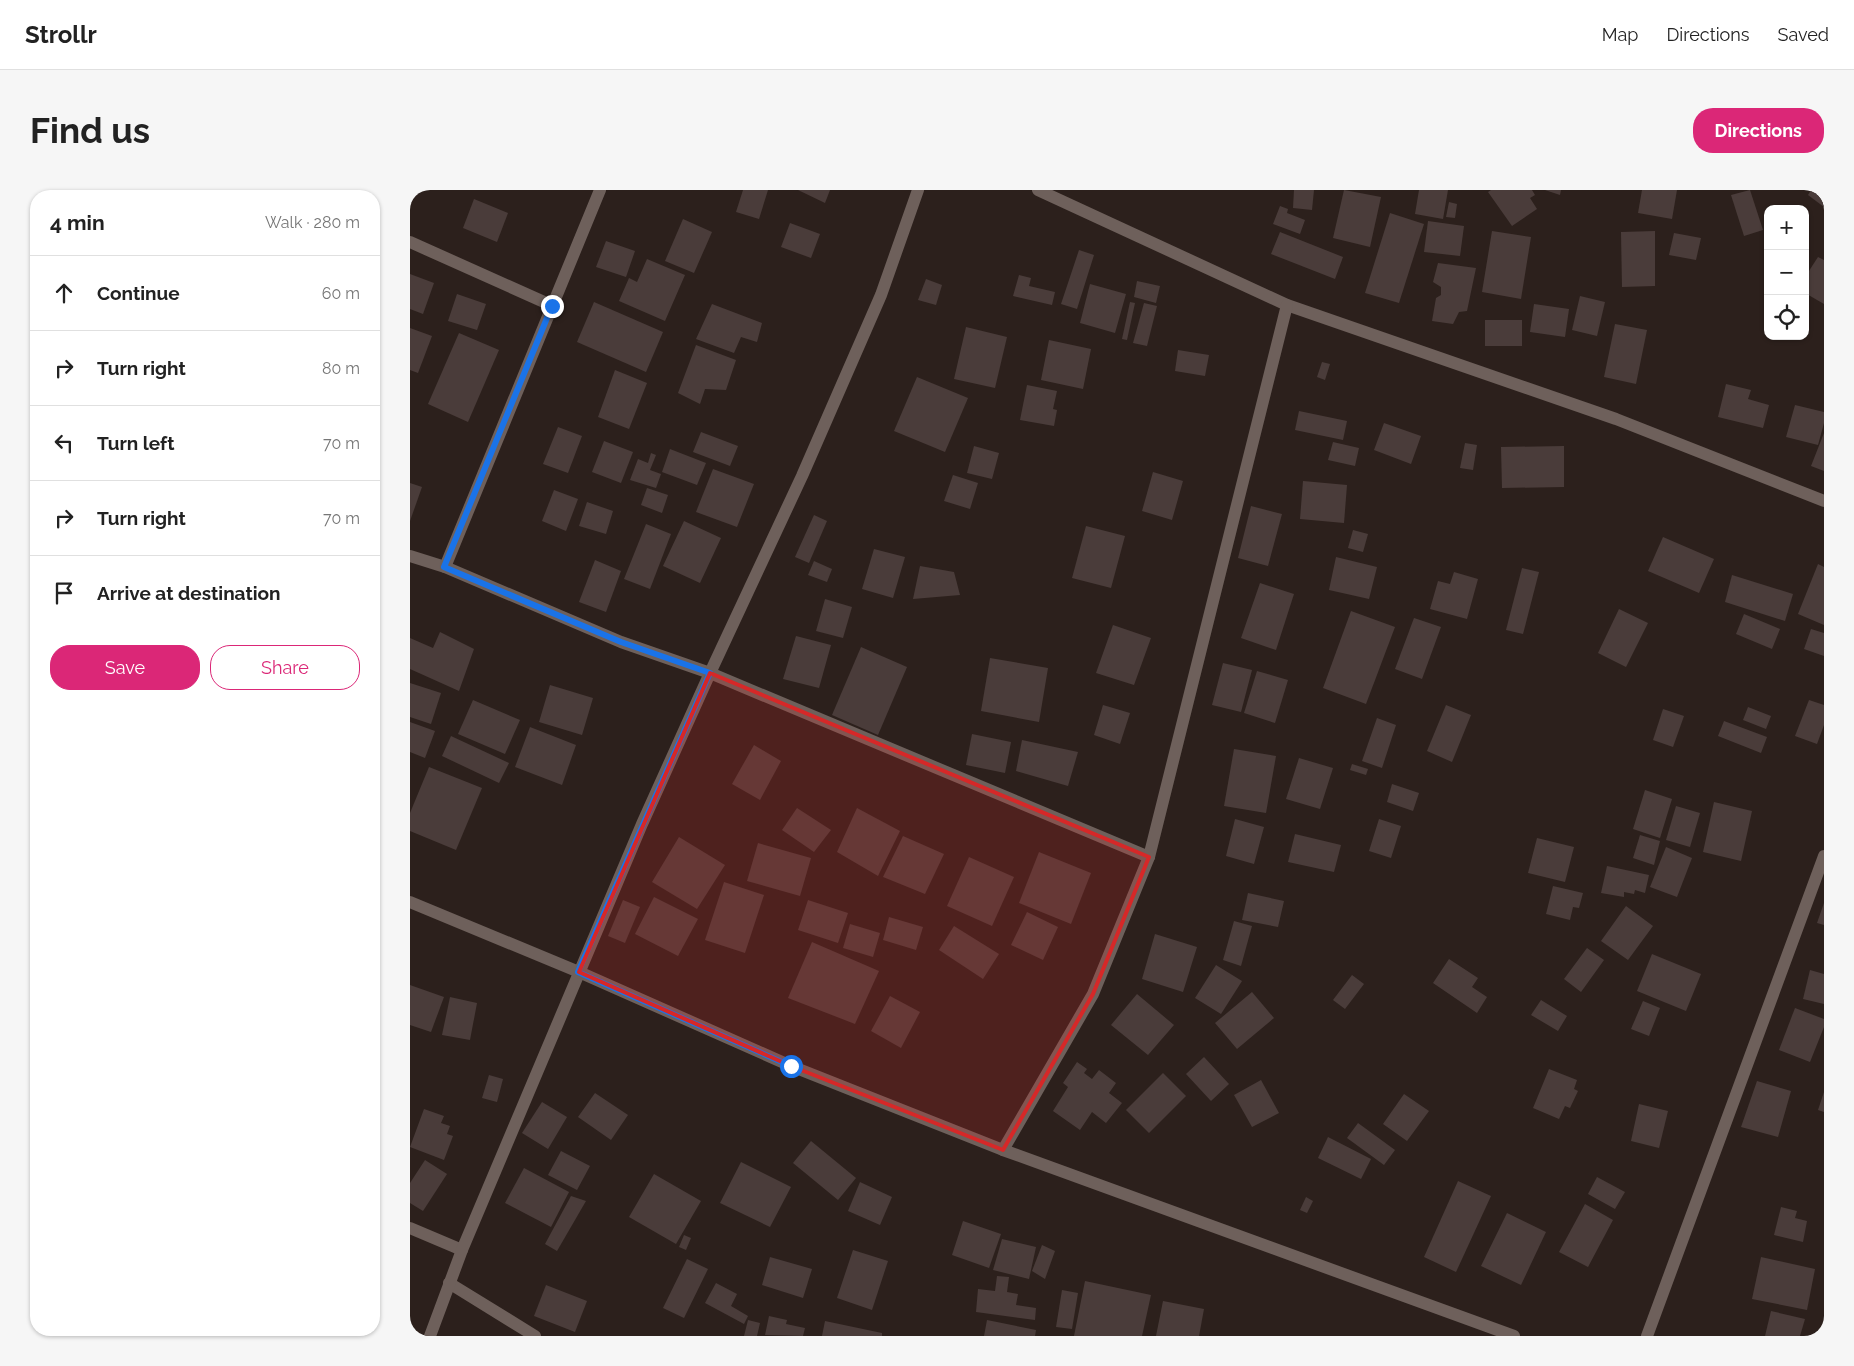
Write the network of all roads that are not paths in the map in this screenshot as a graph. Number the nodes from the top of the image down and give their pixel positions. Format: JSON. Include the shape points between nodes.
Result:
{"nodes":[{"id":1,"x":600,"y":190,"type":"edge"},
{"id":2,"x":918,"y":190,"type":"edge"},
{"id":3,"x":1038,"y":190,"type":"edge"},
{"id":4,"x":410,"y":242,"type":"edge"},
{"id":5,"x":552,"y":306,"type":"junction"},
{"id":6,"x":1287,"y":306,"type":"junction"},
{"id":7,"x":1824,"y":501,"type":"edge"},
{"id":8,"x":410,"y":556,"type":"edge"},
{"id":9,"x":444,"y":567,"type":"junction"},
{"id":10,"x":710,"y":673,"type":"junction"},
{"id":11,"x":1824,"y":856,"type":"edge"},
{"id":12,"x":1149,"y":857,"type":"junction"},
{"id":13,"x":410,"y":902,"type":"edge"},
{"id":14,"x":578,"y":972,"type":"junction"},
{"id":15,"x":1003,"y":1150,"type":"junction"},
{"id":16,"x":410,"y":1228,"type":"edge"},
{"id":17,"x":462,"y":1250,"type":"junction"},
{"id":18,"x":449,"y":1283,"type":"junction"},
{"id":19,"x":430,"y":1336,"type":"edge"},
{"id":20,"x":535,"y":1336,"type":"edge"},
{"id":21,"x":1514,"y":1336,"type":"edge"},
{"id":22,"x":1647,"y":1336,"type":"edge"}],
"edges":[{"from":1,"to":5,"type":"street"},
{"from":2,"to":10,"type":"street","via":[[877,304],[802,476]]},
{"from":3,"to":6,"type":"street"},
{"from":4,"to":5,"type":"street"},
{"from":5,"to":9,"type":"street"},
{"from":6,"to":7,"type":"street","via":[[1616,420]]},
{"from":6,"to":12,"type":"street"},
{"from":8,"to":9,"type":"street"},
{"from":9,"to":10,"type":"street","via":[[621,642]]},
{"from":10,"to":12,"type":"street"},
{"from":10,"to":14,"type":"street"},
{"from":11,"to":22,"type":"street"},
{"from":12,"to":15,"type":"street","via":[[1093,994]]},
{"from":13,"to":14,"type":"street"},
{"from":14,"to":15,"type":"street","via":[[791,1066]]},
{"from":14,"to":17,"type":"street"},
{"from":15,"to":21,"type":"street"},
{"from":16,"to":17,"type":"street"},
{"from":17,"to":18,"type":"street"},
{"from":18,"to":19,"type":"street"},
{"from":18,"to":20,"type":"street"}]}
